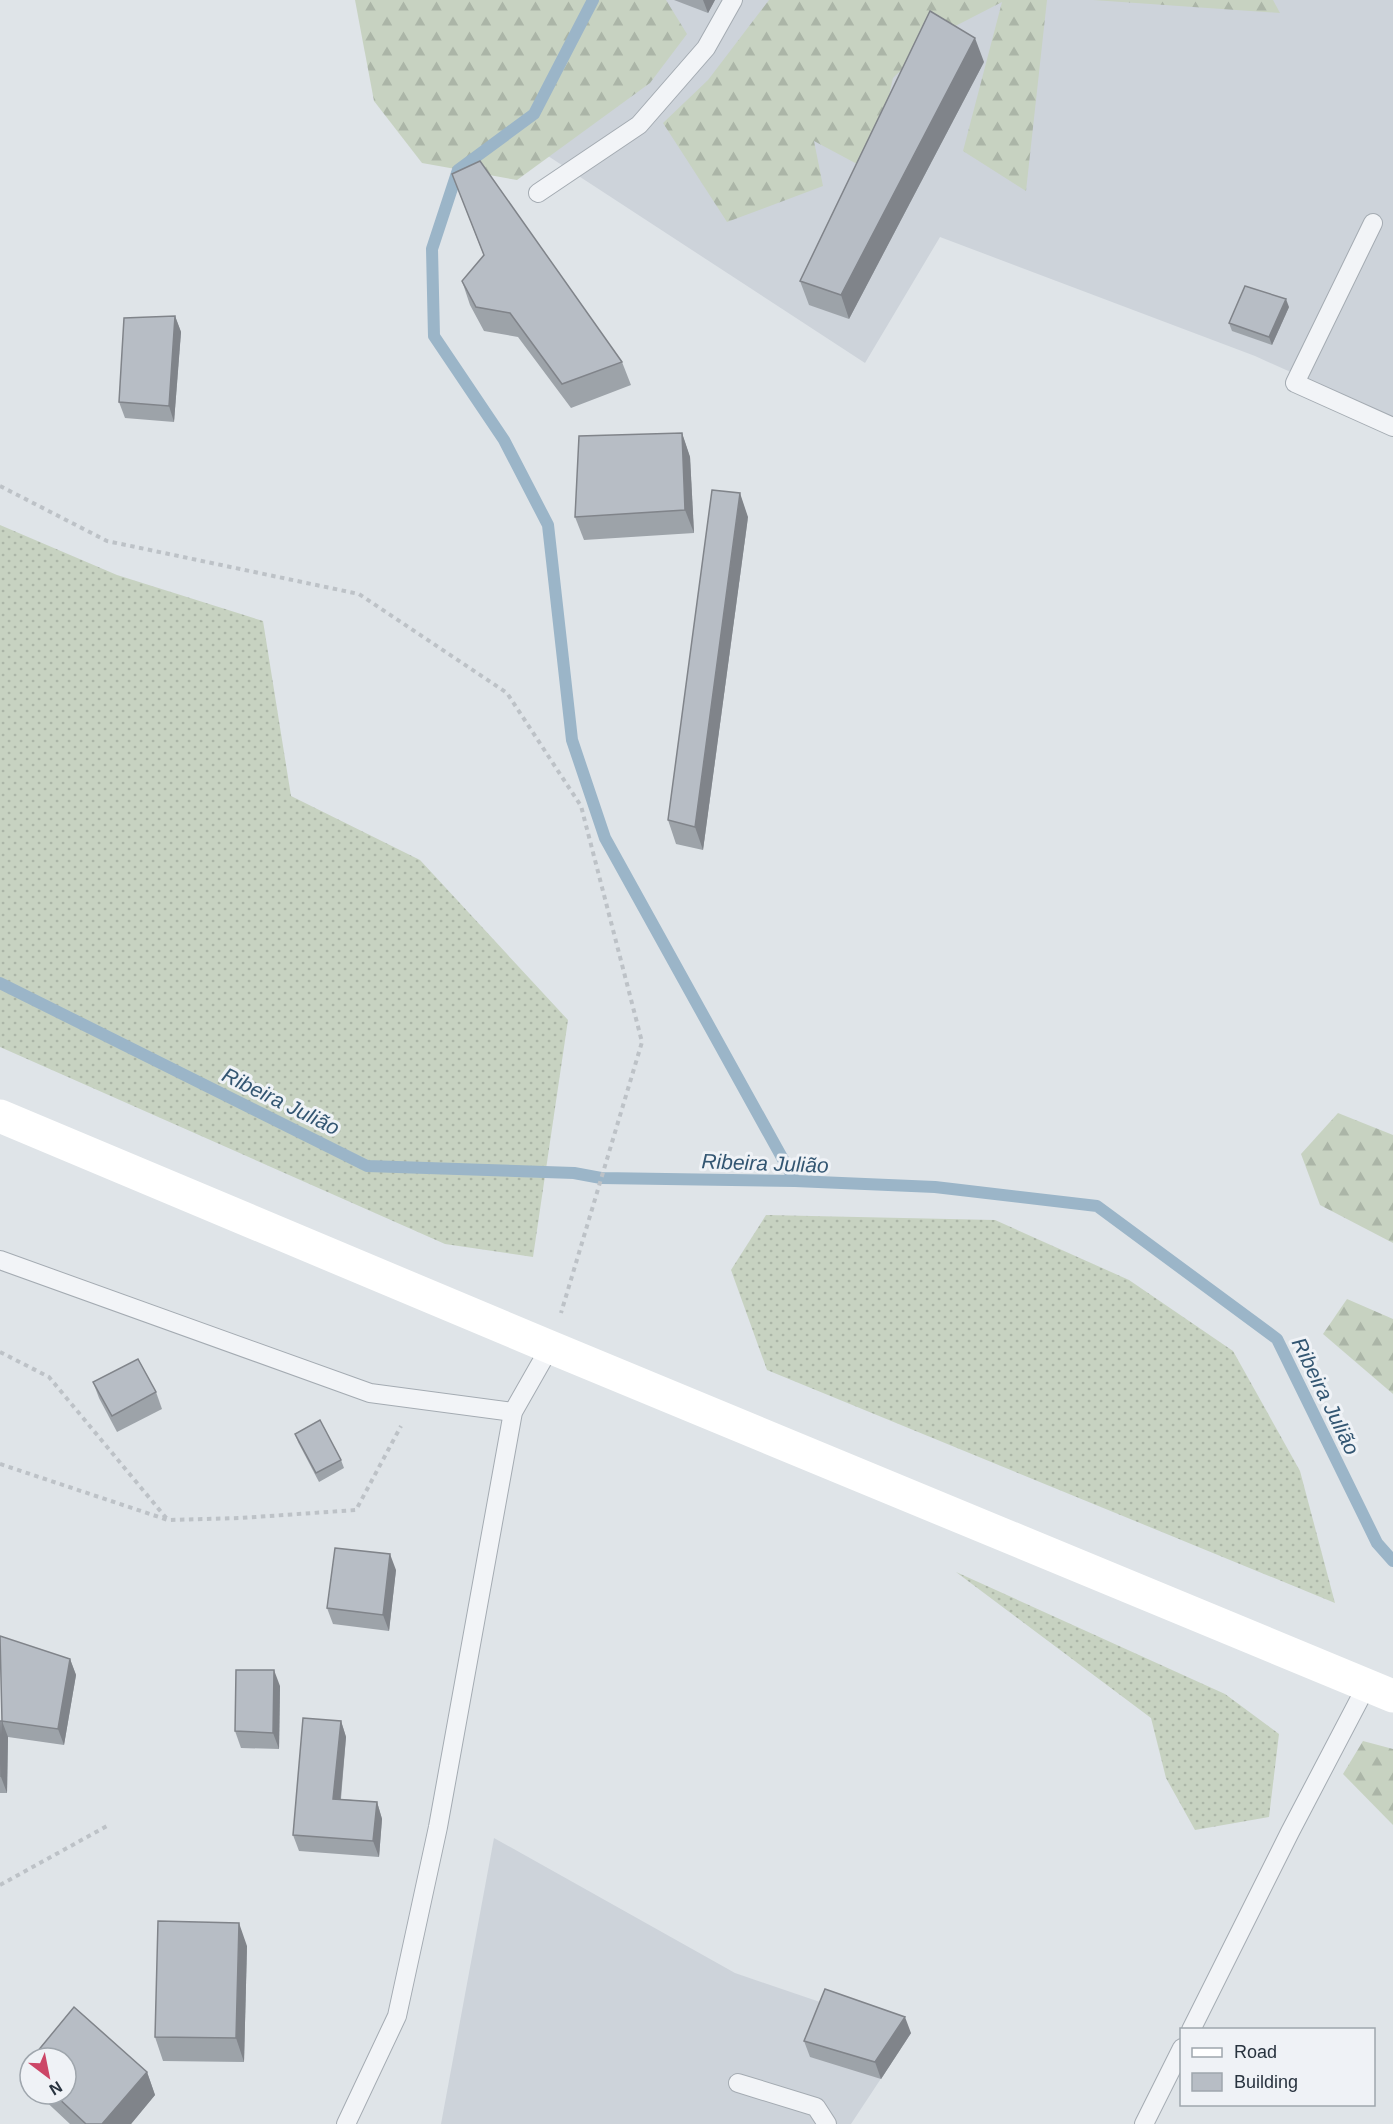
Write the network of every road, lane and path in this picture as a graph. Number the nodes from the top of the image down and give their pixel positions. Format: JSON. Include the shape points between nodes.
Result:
{"nodes":[{"id":1,"x":733,"y":0,"type":"edge"},
{"id":2,"x":538,"y":193,"type":"dead end"},
{"id":3,"x":1373,"y":223,"type":"dead end"},
{"id":4,"x":1393,"y":427,"type":"edge"},
{"id":5,"x":0,"y":486,"type":"edge"},
{"id":6,"x":0,"y":1116,"type":"edge"},
{"id":7,"x":0,"y":1260,"type":"edge"},
{"id":8,"x":550,"y":1347,"type":"junction"},
{"id":9,"x":0,"y":1352,"type":"edge"},
{"id":10,"x":416,"y":1398,"type":"junction"},
{"id":11,"x":513,"y":1412,"type":"junction"},
{"id":12,"x":0,"y":1464,"type":"edge"},
{"id":13,"x":168,"y":1520,"type":"junction"},
{"id":14,"x":1380,"y":1691,"type":"edge"},
{"id":15,"x":107,"y":1826,"type":"dead end"},
{"id":16,"x":0,"y":1885,"type":"edge"},
{"id":17,"x":1192,"y":2028,"type":"edge"},
{"id":18,"x":1180,"y":2052,"type":"edge"},
{"id":19,"x":738,"y":2083,"type":"dead end"},
{"id":20,"x":346,"y":2124,"type":"edge"},
{"id":21,"x":827,"y":2124,"type":"edge"},
{"id":22,"x":1144,"y":2124,"type":"edge"}],
"edges":[{"from":1,"to":2,"type":"lane","via":[[706,48],[639,125]]},
{"from":3,"to":4,"type":"lane","via":[[1295,383]]},
{"from":5,"to":8,"type":"path","via":[[107,541],[359,594],[507,693],[581,806],[642,1042]]},
{"from":6,"to":8,"type":"main road"},
{"from":7,"to":10,"type":"lane","via":[[370,1393]]},
{"from":8,"to":11,"type":"lane"},
{"from":8,"to":14,"type":"main road"},
{"from":9,"to":13,"type":"path","via":[[49,1377]]},
{"from":10,"to":11,"type":"lane"},
{"from":10,"to":13,"type":"path","via":[[356,1510]]},
{"from":11,"to":20,"type":"lane","via":[[438,1827],[397,2016]]},
{"from":12,"to":13,"type":"path"},
{"from":14,"to":17,"type":"lane","via":[[1290,1832]]},
{"from":15,"to":16,"type":"path"},
{"from":18,"to":22,"type":"lane"},
{"from":19,"to":21,"type":"lane","via":[[816,2108]]}]}
